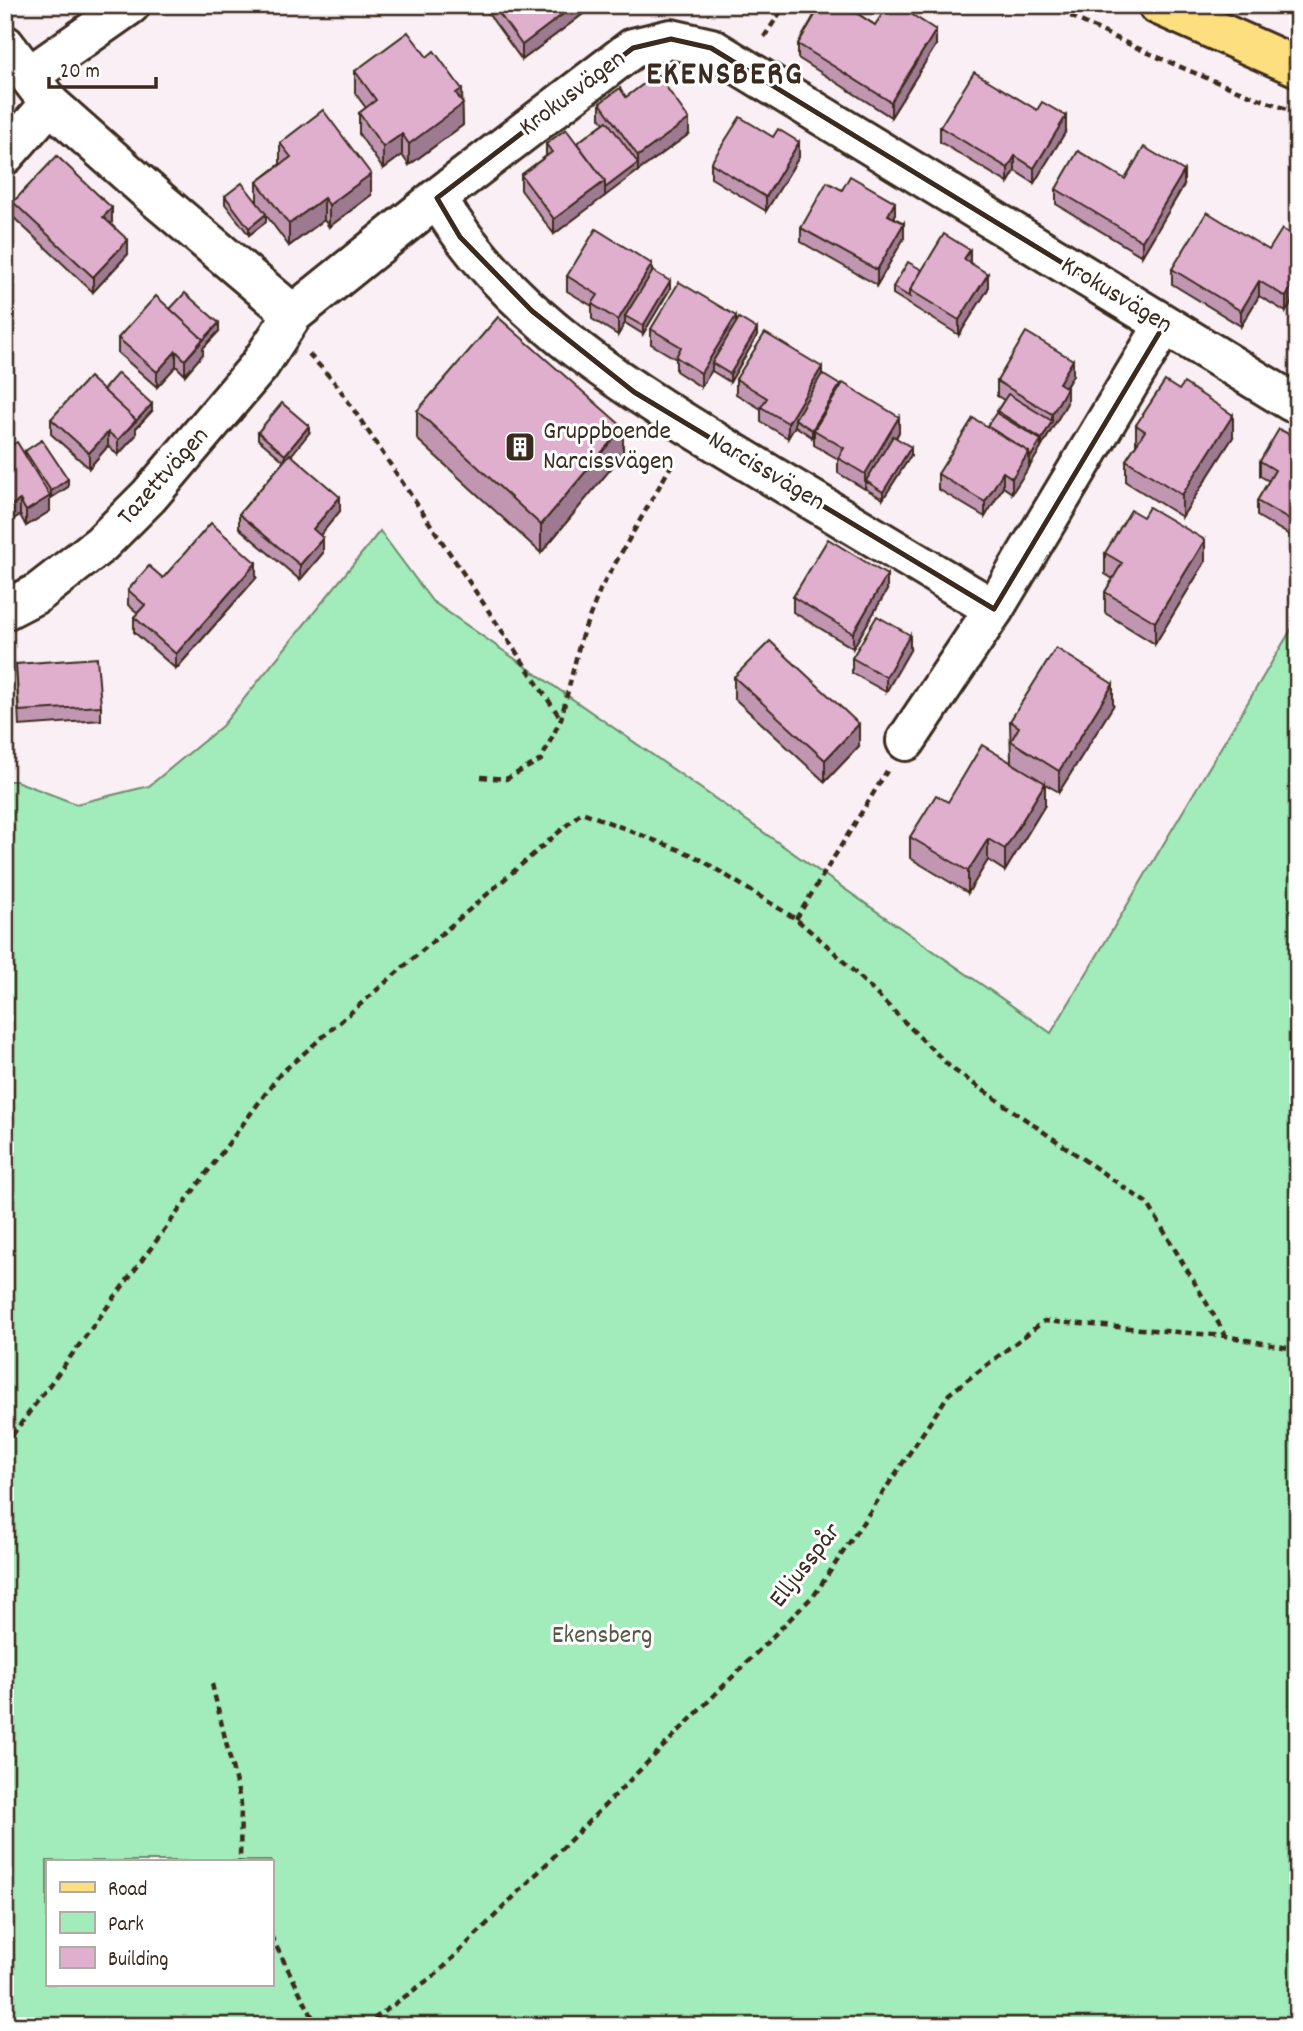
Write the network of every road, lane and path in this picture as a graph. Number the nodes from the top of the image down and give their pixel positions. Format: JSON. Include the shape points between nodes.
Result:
{"nodes":[{"id":1,"x":130,"y":5,"type":"edge"},
{"id":2,"x":1049,"y":5,"type":"edge"},
{"id":3,"x":1158,"y":5,"type":"edge"},
{"id":4,"x":5,"y":45,"type":"edge"},
{"id":5,"x":1298,"y":67,"type":"edge"},
{"id":6,"x":40,"y":90,"type":"junction"},
{"id":7,"x":1298,"y":113,"type":"edge"},
{"id":8,"x":5,"y":155,"type":"edge"},
{"id":9,"x":437,"y":198,"type":"junction"},
{"id":10,"x":289,"y":320,"type":"junction"},
{"id":11,"x":1164,"y":325,"type":"junction"},
{"id":12,"x":1292,"y":402,"type":"dead end"},
{"id":13,"x":692,"y":428,"type":"junction"},
{"id":14,"x":994,"y":609,"type":"junction"},
{"id":15,"x":5,"y":610,"type":"edge"},
{"id":16,"x":561,"y":719,"type":"junction"},
{"id":17,"x":905,"y":741,"type":"joint"},
{"id":18,"x":481,"y":777,"type":"dead end"},
{"id":19,"x":796,"y":919,"type":"junction"},
{"id":20,"x":1226,"y":1336,"type":"junction"},
{"id":21,"x":1298,"y":1350,"type":"edge"},
{"id":22,"x":5,"y":1445,"type":"edge"},
{"id":23,"x":212,"y":1684,"type":"dead end"},
{"id":24,"x":240,"y":1860,"type":"edge"},
{"id":25,"x":273,"y":1940,"type":"edge"},
{"id":26,"x":317,"y":2026,"type":"edge"},
{"id":27,"x":364,"y":2026,"type":"edge"}],
"edges":[{"from":1,"to":6,"type":"street"},
{"from":2,"to":7,"type":"path","via":[[1124,44]]},
{"from":3,"to":5,"type":"main road"},
{"from":4,"to":6,"type":"street"},
{"from":6,"to":8,"type":"street"},
{"from":6,"to":10,"type":"street"},
{"from":9,"to":10,"type":"street","name":"Krokusvägen"},
{"from":9,"to":11,"type":"street","name":"Krokusvägen","via":[[634,48],[671,39],[711,48]]},
{"from":9,"to":13,"type":"street","name":"Narcissvägen","via":[[460,237],[532,311],[634,392]]},
{"from":10,"to":15,"type":"street","name":"Tazettvägen","via":[[259,366],[130,516],[38,593]]},
{"from":10,"to":16,"type":"path"},
{"from":11,"to":12,"type":"street","name":"Krokusvägen"},
{"from":11,"to":14,"type":"street"},
{"from":13,"to":14,"type":"street","name":"Narcissvägen"},
{"from":13,"to":16,"type":"path","via":[[600,590],[581,638]]},
{"from":14,"to":17,"type":"street"},
{"from":16,"to":18,"type":"path","via":[[541,760],[506,779]]},
{"from":17,"to":19,"type":"path"},
{"from":19,"to":20,"type":"path","via":[[951,1068],[1148,1204]]},
{"from":19,"to":22,"type":"path","via":[[695,856],[582,812],[280,1074]]},
{"from":20,"to":21,"type":"path","name":"Elljusspår"},
{"from":20,"to":27,"type":"path","name":"Elljusspår","via":[[1044,1321],[949,1394],[815,1594],[439,1972]]},
{"from":23,"to":24,"type":"path","via":[[241,1804]]},
{"from":25,"to":26,"type":"path"}]}
